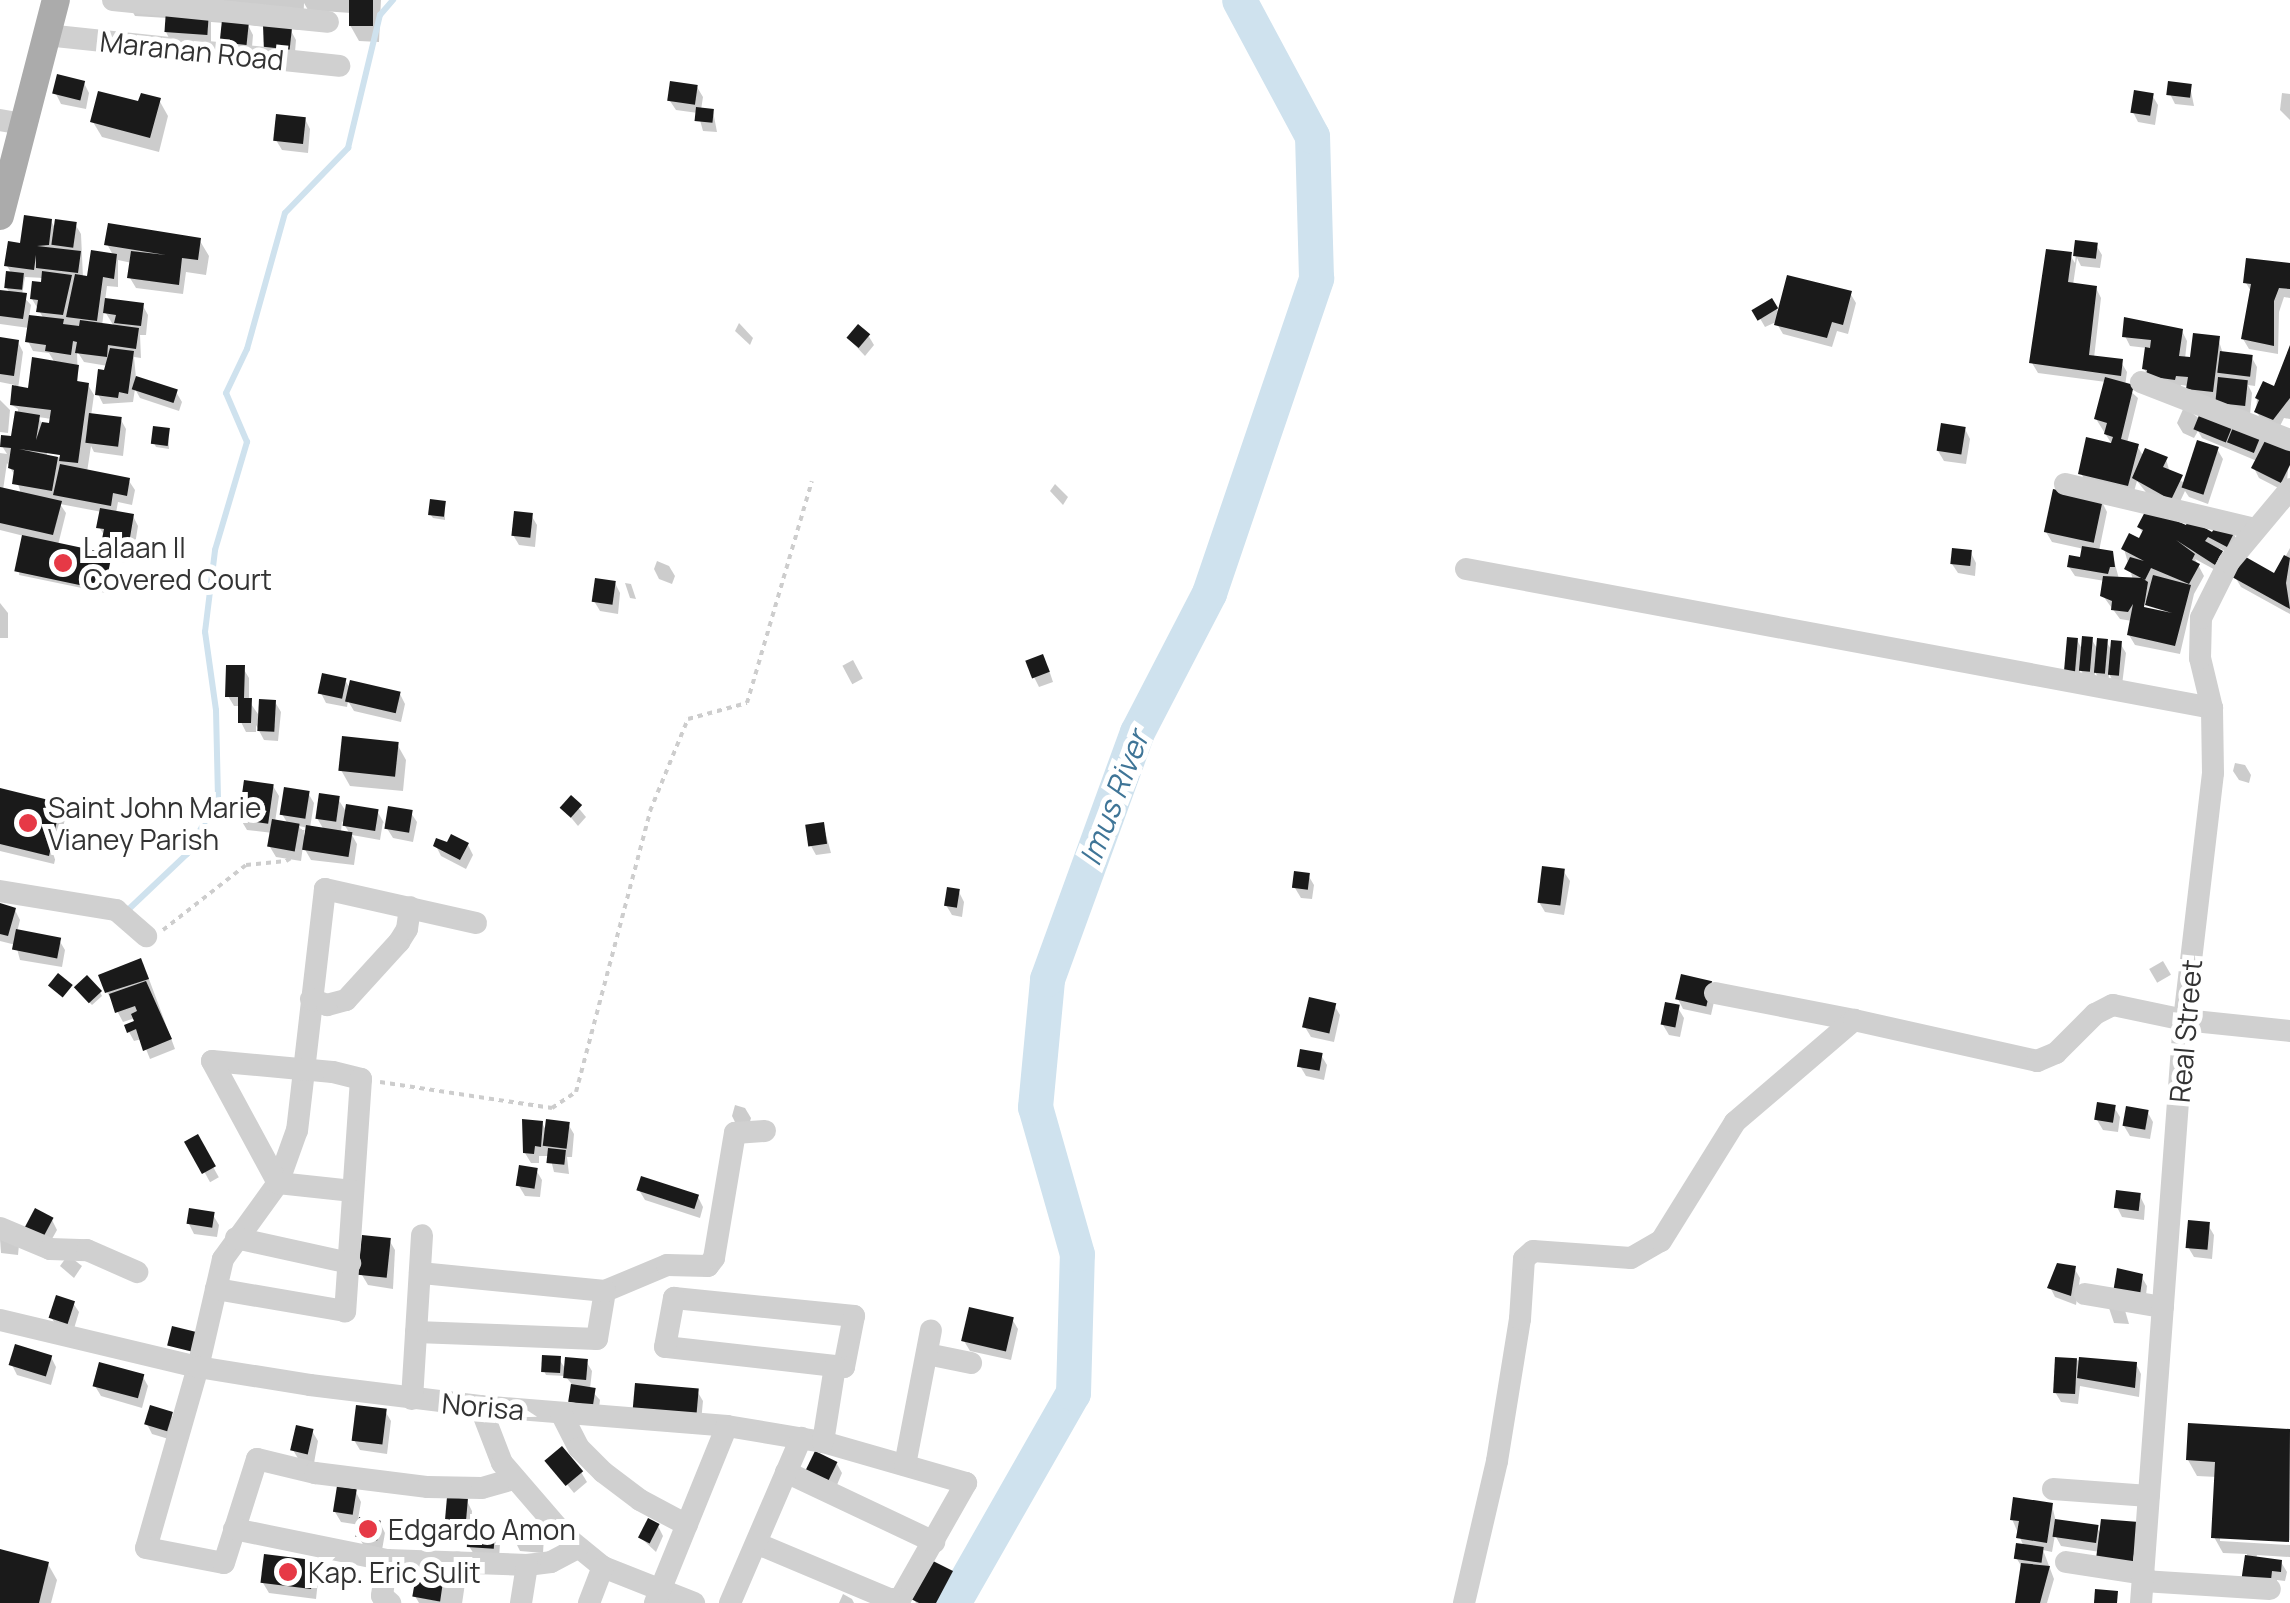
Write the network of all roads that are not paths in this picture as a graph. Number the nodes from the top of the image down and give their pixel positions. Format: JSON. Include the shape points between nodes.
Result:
{"nodes":[{"id":1,"x":56,"y":0,"type":"edge"},
{"id":2,"x":113,"y":0,"type":"edge"},
{"id":3,"x":328,"y":22,"type":"dead end"},
{"id":4,"x":46,"y":35,"type":"junction"},
{"id":5,"x":339,"y":66,"type":"dead end"},
{"id":6,"x":12,"y":122,"type":"edge"},
{"id":7,"x":0,"y":213,"type":"edge"},
{"id":8,"x":2141,"y":382,"type":"dead end"},
{"id":9,"x":2290,"y":440,"type":"edge"},
{"id":10,"x":2065,"y":484,"type":"dead end"},
{"id":11,"x":2290,"y":488,"type":"edge"},
{"id":12,"x":2256,"y":528,"type":"junction"},
{"id":13,"x":1466,"y":569,"type":"dead end"},
{"id":14,"x":2212,"y":708,"type":"junction"},
{"id":15,"x":0,"y":891,"type":"edge"},
{"id":16,"x":410,"y":907,"type":"junction"},
{"id":17,"x":476,"y":923,"type":"dead end"},
{"id":18,"x":146,"y":936,"type":"road end"},
{"id":19,"x":1715,"y":994,"type":"dead end"},
{"id":20,"x":311,"y":1000,"type":"junction"},
{"id":21,"x":1854,"y":1020,"type":"junction"},
{"id":22,"x":2184,"y":1020,"type":"junction"},
{"id":23,"x":2290,"y":1031,"type":"edge"},
{"id":24,"x":302,"y":1071,"type":"junction"},
{"id":25,"x":765,"y":1131,"type":"dead end"},
{"id":26,"x":278,"y":1183,"type":"junction"},
{"id":27,"x":353,"y":1190,"type":"junction"},
{"id":28,"x":0,"y":1228,"type":"edge"},
{"id":29,"x":422,"y":1235,"type":"dead end"},
{"id":30,"x":236,"y":1238,"type":"junction"},
{"id":31,"x":350,"y":1263,"type":"junction"},
{"id":32,"x":137,"y":1272,"type":"dead end"},
{"id":33,"x":420,"y":1274,"type":"junction"},
{"id":34,"x":216,"y":1289,"type":"junction"},
{"id":35,"x":605,"y":1290,"type":"junction"},
{"id":36,"x":2085,"y":1294,"type":"dead end"},
{"id":37,"x":2163,"y":1307,"type":"junction"},
{"id":38,"x":0,"y":1320,"type":"edge"},
{"id":39,"x":416,"y":1332,"type":"junction"},
{"id":40,"x":971,"y":1363,"type":"dead end"},
{"id":41,"x":834,"y":1366,"type":"junction"},
{"id":42,"x":198,"y":1367,"type":"junction"},
{"id":43,"x":412,"y":1399,"type":"junction"},
{"id":44,"x":480,"y":1406,"type":"junction"},
{"id":45,"x":561,"y":1413,"type":"junction"},
{"id":46,"x":727,"y":1426,"type":"junction"},
{"id":47,"x":812,"y":1440,"type":"junction"},
{"id":48,"x":905,"y":1465,"type":"junction"},
{"id":49,"x":786,"y":1472,"type":"junction"},
{"id":50,"x":513,"y":1479,"type":"junction"},
{"id":51,"x":2053,"y":1489,"type":"dead end"},
{"id":52,"x":2149,"y":1496,"type":"junction"},
{"id":53,"x":687,"y":1525,"type":"junction"},
{"id":54,"x":234,"y":1529,"type":"junction"},
{"id":55,"x":934,"y":1542,"type":"junction"},
{"id":56,"x":756,"y":1543,"type":"junction"},
{"id":57,"x":578,"y":1548,"type":"junction"},
{"id":58,"x":387,"y":1560,"type":"junction"},
{"id":59,"x":457,"y":1562,"type":"junction"},
{"id":60,"x":2066,"y":1562,"type":"dead end"},
{"id":61,"x":526,"y":1565,"type":"junction"},
{"id":62,"x":603,"y":1567,"type":"junction"},
{"id":63,"x":2143,"y":1586,"type":"edge"},
{"id":64,"x":2270,"y":1589,"type":"dead end"},
{"id":65,"x":658,"y":1598,"type":"edge"},
{"id":66,"x":390,"y":1603,"type":"edge"},
{"id":67,"x":451,"y":1603,"type":"edge"},
{"id":68,"x":521,"y":1603,"type":"edge"},
{"id":69,"x":589,"y":1603,"type":"edge"},
{"id":70,"x":694,"y":1603,"type":"edge"},
{"id":71,"x":730,"y":1603,"type":"edge"},
{"id":72,"x":1464,"y":1603,"type":"edge"}],
"edges":[{"from":1,"to":4,"type":"main road"},
{"from":2,"to":3,"type":"street"},
{"from":4,"to":5,"type":"street","name":"Maranan Road"},
{"from":4,"to":6,"type":"main road"},
{"from":6,"to":7,"type":"main road"},
{"from":8,"to":9,"type":"street"},
{"from":10,"to":12,"type":"street"},
{"from":11,"to":12,"type":"street","name":"Real Street"},
{"from":12,"to":14,"type":"street","name":"Real Street","via":[[2229,562],[2201,618],[2200,658]]},
{"from":13,"to":14,"type":"street"},
{"from":14,"to":22,"type":"street","name":"Real Street","via":[[2213,773]]},
{"from":15,"to":18,"type":"street","via":[[116,910]]},
{"from":16,"to":17,"type":"street"},
{"from":16,"to":20,"type":"street","via":[[408,929],[346,1000]]},
{"from":16,"to":20,"type":"street","via":[[325,889]]},
{"from":19,"to":21,"type":"street"},
{"from":20,"to":24,"type":"street"},
{"from":21,"to":22,"type":"street","via":[[2038,1061],[2056,1054],[2113,1005]]},
{"from":21,"to":72,"type":"street","via":[[1735,1122],[1661,1242],[1631,1258],[1533,1250],[1524,1259],[1497,1461]]},
{"from":22,"to":23,"type":"street"},
{"from":22,"to":37,"type":"street","name":"Real Street"},
{"from":24,"to":26,"type":"street","via":[[297,1130]]},
{"from":24,"to":26,"type":"street","via":[[212,1061]]},
{"from":24,"to":27,"type":"street","via":[[361,1079]]},
{"from":25,"to":35,"type":"street","via":[[735,1132],[708,1266],[666,1265]]},
{"from":26,"to":27,"type":"street"},
{"from":26,"to":30,"type":"street"},
{"from":27,"to":31,"type":"street"},
{"from":28,"to":32,"type":"street","via":[[50,1248],[87,1250]]},
{"from":29,"to":33,"type":"street"},
{"from":30,"to":31,"type":"street"},
{"from":30,"to":34,"type":"street"},
{"from":31,"to":34,"type":"street","via":[[345,1311]]},
{"from":33,"to":35,"type":"street"},
{"from":33,"to":39,"type":"street"},
{"from":34,"to":42,"type":"street"},
{"from":35,"to":39,"type":"street","via":[[597,1339]]},
{"from":36,"to":37,"type":"street"},
{"from":37,"to":52,"type":"street","name":"Real Street"},
{"from":38,"to":42,"type":"street","name":"Norisa"},
{"from":39,"to":43,"type":"street"},
{"from":40,"to":48,"type":"street","via":[[929,1342]]},
{"from":41,"to":41,"type":"street","via":[[844,1367],[854,1316],[674,1298],[665,1346]]},
{"from":41,"to":47,"type":"street"},
{"from":42,"to":43,"type":"street","name":"Norisa"},
{"from":42,"to":54,"type":"street","via":[[146,1548],[224,1562]]},
{"from":43,"to":44,"type":"street","name":"Norisa"},
{"from":44,"to":45,"type":"street","name":"Norisa"},
{"from":44,"to":50,"type":"street"},
{"from":45,"to":46,"type":"street","name":"Norisa"},
{"from":45,"to":53,"type":"street","via":[[578,1448],[602,1472]]},
{"from":46,"to":47,"type":"street","name":"Norisa"},
{"from":46,"to":53,"type":"street"},
{"from":47,"to":48,"type":"street","name":"Norisa"},
{"from":47,"to":49,"type":"street"},
{"from":48,"to":55,"type":"street","name":"Norisa","via":[[966,1483]]},
{"from":49,"to":55,"type":"street"},
{"from":49,"to":56,"type":"street"},
{"from":50,"to":54,"type":"street","via":[[482,1488],[428,1487],[257,1459]]},
{"from":50,"to":57,"type":"street"},
{"from":51,"to":52,"type":"street"},
{"from":52,"to":63,"type":"street","name":"Real Street"},
{"from":53,"to":65,"type":"street"},
{"from":54,"to":58,"type":"street"},
{"from":55,"to":56,"type":"street","via":[[900,1598],[889,1600]]},
{"from":56,"to":71,"type":"street"},
{"from":57,"to":61,"type":"street"},
{"from":57,"to":62,"type":"street"},
{"from":58,"to":59,"type":"street"},
{"from":58,"to":66,"type":"street","via":[[382,1596]]},
{"from":59,"to":61,"type":"street"},
{"from":59,"to":67,"type":"street"},
{"from":60,"to":63,"type":"street"},
{"from":61,"to":68,"type":"street"},
{"from":62,"to":65,"type":"street"},
{"from":62,"to":69,"type":"street"},
{"from":63,"to":64,"type":"street"},
{"from":65,"to":70,"type":"street"}]}
